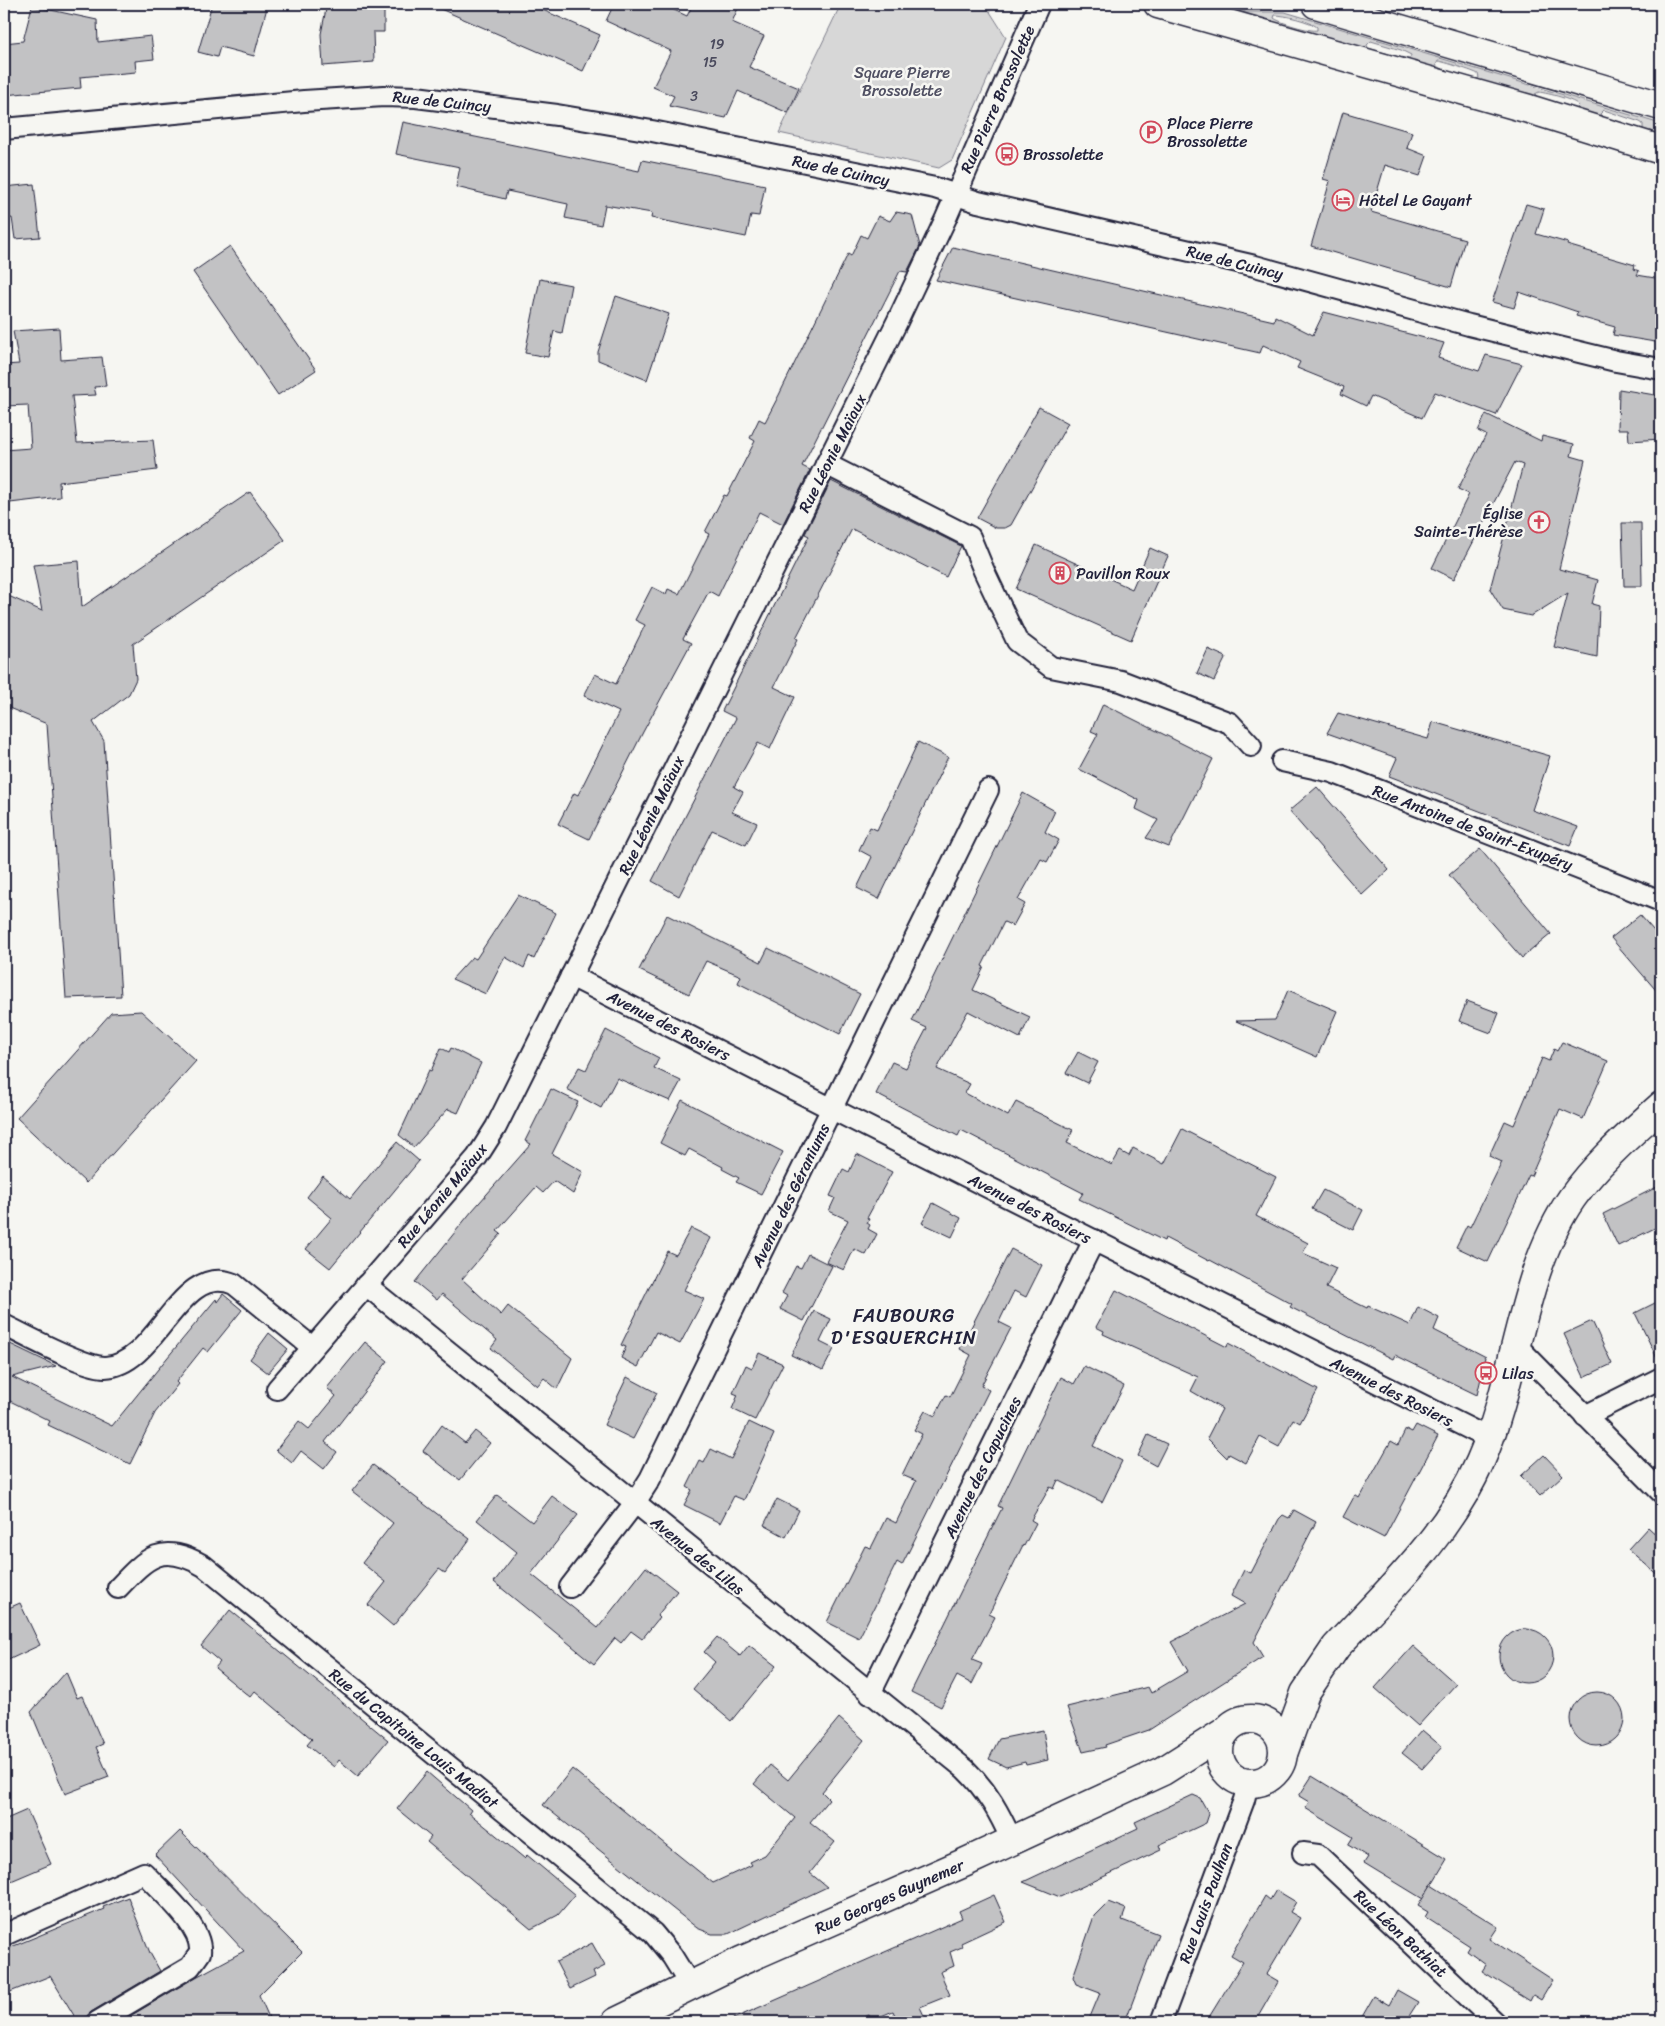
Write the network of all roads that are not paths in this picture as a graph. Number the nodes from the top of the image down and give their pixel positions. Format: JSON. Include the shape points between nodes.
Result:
{"nodes":[{"id":1,"x":1039,"y":4,"type":"edge"},
{"id":2,"x":1158,"y":4,"type":"edge"},
{"id":3,"x":1316,"y":4,"type":"edge"},
{"id":4,"x":1661,"y":106,"type":"edge"},
{"id":5,"x":4,"y":129,"type":"edge"},
{"id":6,"x":1661,"y":150,"type":"edge"},
{"id":7,"x":956,"y":195,"type":"junction"},
{"id":8,"x":1661,"y":369,"type":"edge"},
{"id":9,"x":826,"y":464,"type":"junction"},
{"id":10,"x":1251,"y":746,"type":"dead end"},
{"id":11,"x":1282,"y":761,"type":"dead end"},
{"id":12,"x":988,"y":790,"type":"dead end"},
{"id":13,"x":1661,"y":901,"type":"edge"},
{"id":14,"x":571,"y":976,"type":"junction"},
{"id":15,"x":1661,"y":1106,"type":"edge"},
{"id":16,"x":833,"y":1109,"type":"junction"},
{"id":17,"x":1094,"y":1240,"type":"junction"},
{"id":18,"x":366,"y":1285,"type":"junction"},
{"id":19,"x":4,"y":1325,"type":"edge"},
{"id":20,"x":1517,"y":1346,"type":"junction"},
{"id":21,"x":312,"y":1348,"type":"junction"},
{"id":22,"x":1661,"y":1378,"type":"edge"},
{"id":23,"x":277,"y":1389,"type":"dead end"},
{"id":24,"x":1585,"y":1416,"type":"junction"},
{"id":25,"x":1490,"y":1439,"type":"junction"},
{"id":26,"x":1661,"y":1492,"type":"edge"},
{"id":27,"x":634,"y":1504,"type":"junction"},
{"id":28,"x":570,"y":1587,"type":"dead end"},
{"id":29,"x":118,"y":1588,"type":"dead end"},
{"id":30,"x":1336,"y":1647,"type":"junction"},
{"id":31,"x":870,"y":1694,"type":"junction"},
{"id":32,"x":1238,"y":1725,"type":"junction"},
{"id":33,"x":1284,"y":1751,"type":"junction"},
{"id":34,"x":1163,"y":1771,"type":"junction"},
{"id":35,"x":1239,"y":1779,"type":"junction"},
{"id":36,"x":1012,"y":1841,"type":"junction"},
{"id":37,"x":1303,"y":1853,"type":"dead end"},
{"id":38,"x":4,"y":1935,"type":"edge"},
{"id":39,"x":690,"y":1985,"type":"junction"},
{"id":40,"x":97,"y":2022,"type":"edge"},
{"id":41,"x":616,"y":2022,"type":"edge"},
{"id":42,"x":1161,"y":2022,"type":"edge"},
{"id":43,"x":1495,"y":2022,"type":"edge"}],
"edges":[{"from":1,"to":7,"type":"street","name":"Rue Pierre Brossolette"},
{"from":2,"to":6,"type":"main road","via":[[1519,106]]},
{"from":3,"to":4,"type":"main road"},
{"from":5,"to":7,"type":"street","name":"Rue de Cuincy","via":[[304,101],[416,97],[652,131],[935,188]]},
{"from":7,"to":8,"type":"street","name":"Rue de Cuincy","via":[[1255,266],[1478,328],[1616,362]]},
{"from":7,"to":9,"type":"street","name":"Rue Léonie Maïaux"},
{"from":9,"to":10,"type":"street","via":[[970,537],[1017,641],[1051,667],[1121,681],[1230,723]]},
{"from":9,"to":14,"type":"street","name":"Rue Léonie Maïaux"},
{"from":11,"to":13,"type":"street","name":"Rue Antoine de Saint-Exupéry","via":[[1332,772]]},
{"from":12,"to":16,"type":"street","name":"Avenue des Géraniums"},
{"from":14,"to":16,"type":"street","name":"Avenue des Rosiers"},
{"from":14,"to":18,"type":"street","name":"Rue Léonie Maïaux","via":[[486,1145]]},
{"from":15,"to":20,"type":"main road","name":"Rue Georges Guynemer","via":[[1612,1150],[1571,1199],[1541,1262]]},
{"from":16,"to":17,"type":"street","name":"Avenue des Rosiers"},
{"from":16,"to":27,"type":"street","name":"Avenue des Géraniums","via":[[650,1479]]},
{"from":17,"to":25,"type":"street","name":"Avenue des Rosiers"},
{"from":17,"to":31,"type":"street","name":"Avenue des Capucines"},
{"from":18,"to":21,"type":"street","name":"Rue Léonie Maïaux"},
{"from":18,"to":27,"type":"street","name":"Avenue des Lilas"},
{"from":19,"to":21,"type":"street","via":[[94,1366],[117,1365],[142,1348],[194,1289],[219,1280],[234,1284]]},
{"from":20,"to":24,"type":"street"},
{"from":20,"to":25,"type":"main road","name":"Rue Georges Guynemer"},
{"from":21,"to":23,"type":"street","name":"Rue Léonie Maïaux"},
{"from":22,"to":24,"type":"street"},
{"from":24,"to":26,"type":"street"},
{"from":25,"to":30,"type":"main road","name":"Rue Georges Guynemer","via":[[1468,1487],[1436,1536]]},
{"from":27,"to":28,"type":"street","name":"Avenue des Géraniums"},
{"from":27,"to":31,"type":"street","name":"Avenue des Lilas"},
{"from":29,"to":39,"type":"street","name":"Rue du Capitaine Louis Madiot","via":[[139,1565],[164,1554],[190,1558],[204,1566],[653,1933]]},
{"from":30,"to":32,"type":"main road","name":"Rue Georges Guynemer","via":[[1278,1705]]},
{"from":30,"to":33,"type":"main road","name":"Rue Georges Guynemer","via":[[1305,1693]]},
{"from":31,"to":36,"type":"street","name":"Avenue des Lilas","via":[[974,1777],[992,1801]]},
{"from":32,"to":33,"type":"main road","via":[[1265,1721],[1280,1736]]},
{"from":32,"to":34,"type":"main road","name":"Rue Georges Guynemer"},
{"from":32,"to":35,"type":"main road","via":[[1221,1740],[1219,1751],[1223,1766]]},
{"from":33,"to":35,"type":"main road","via":[[1282,1762],[1264,1781]]},
{"from":34,"to":35,"type":"main road","name":"Rue Georges Guynemer","via":[[1192,1767],[1212,1769]]},
{"from":34,"to":36,"type":"main road","name":"Rue Georges Guynemer"},
{"from":35,"to":42,"type":"street","name":"Rue Louis Paulhan","via":[[1244,1800]]},
{"from":36,"to":39,"type":"main road","name":"Rue Georges Guynemer"},
{"from":37,"to":43,"type":"street","name":"Rue Léon Bathiat","via":[[1318,1855]]},
{"from":38,"to":40,"type":"street","via":[[144,1873],[187,1919],[200,1944],[200,1953],[190,1967]]},
{"from":39,"to":41,"type":"main road","name":"Rue Georges Guynemer"}]}
